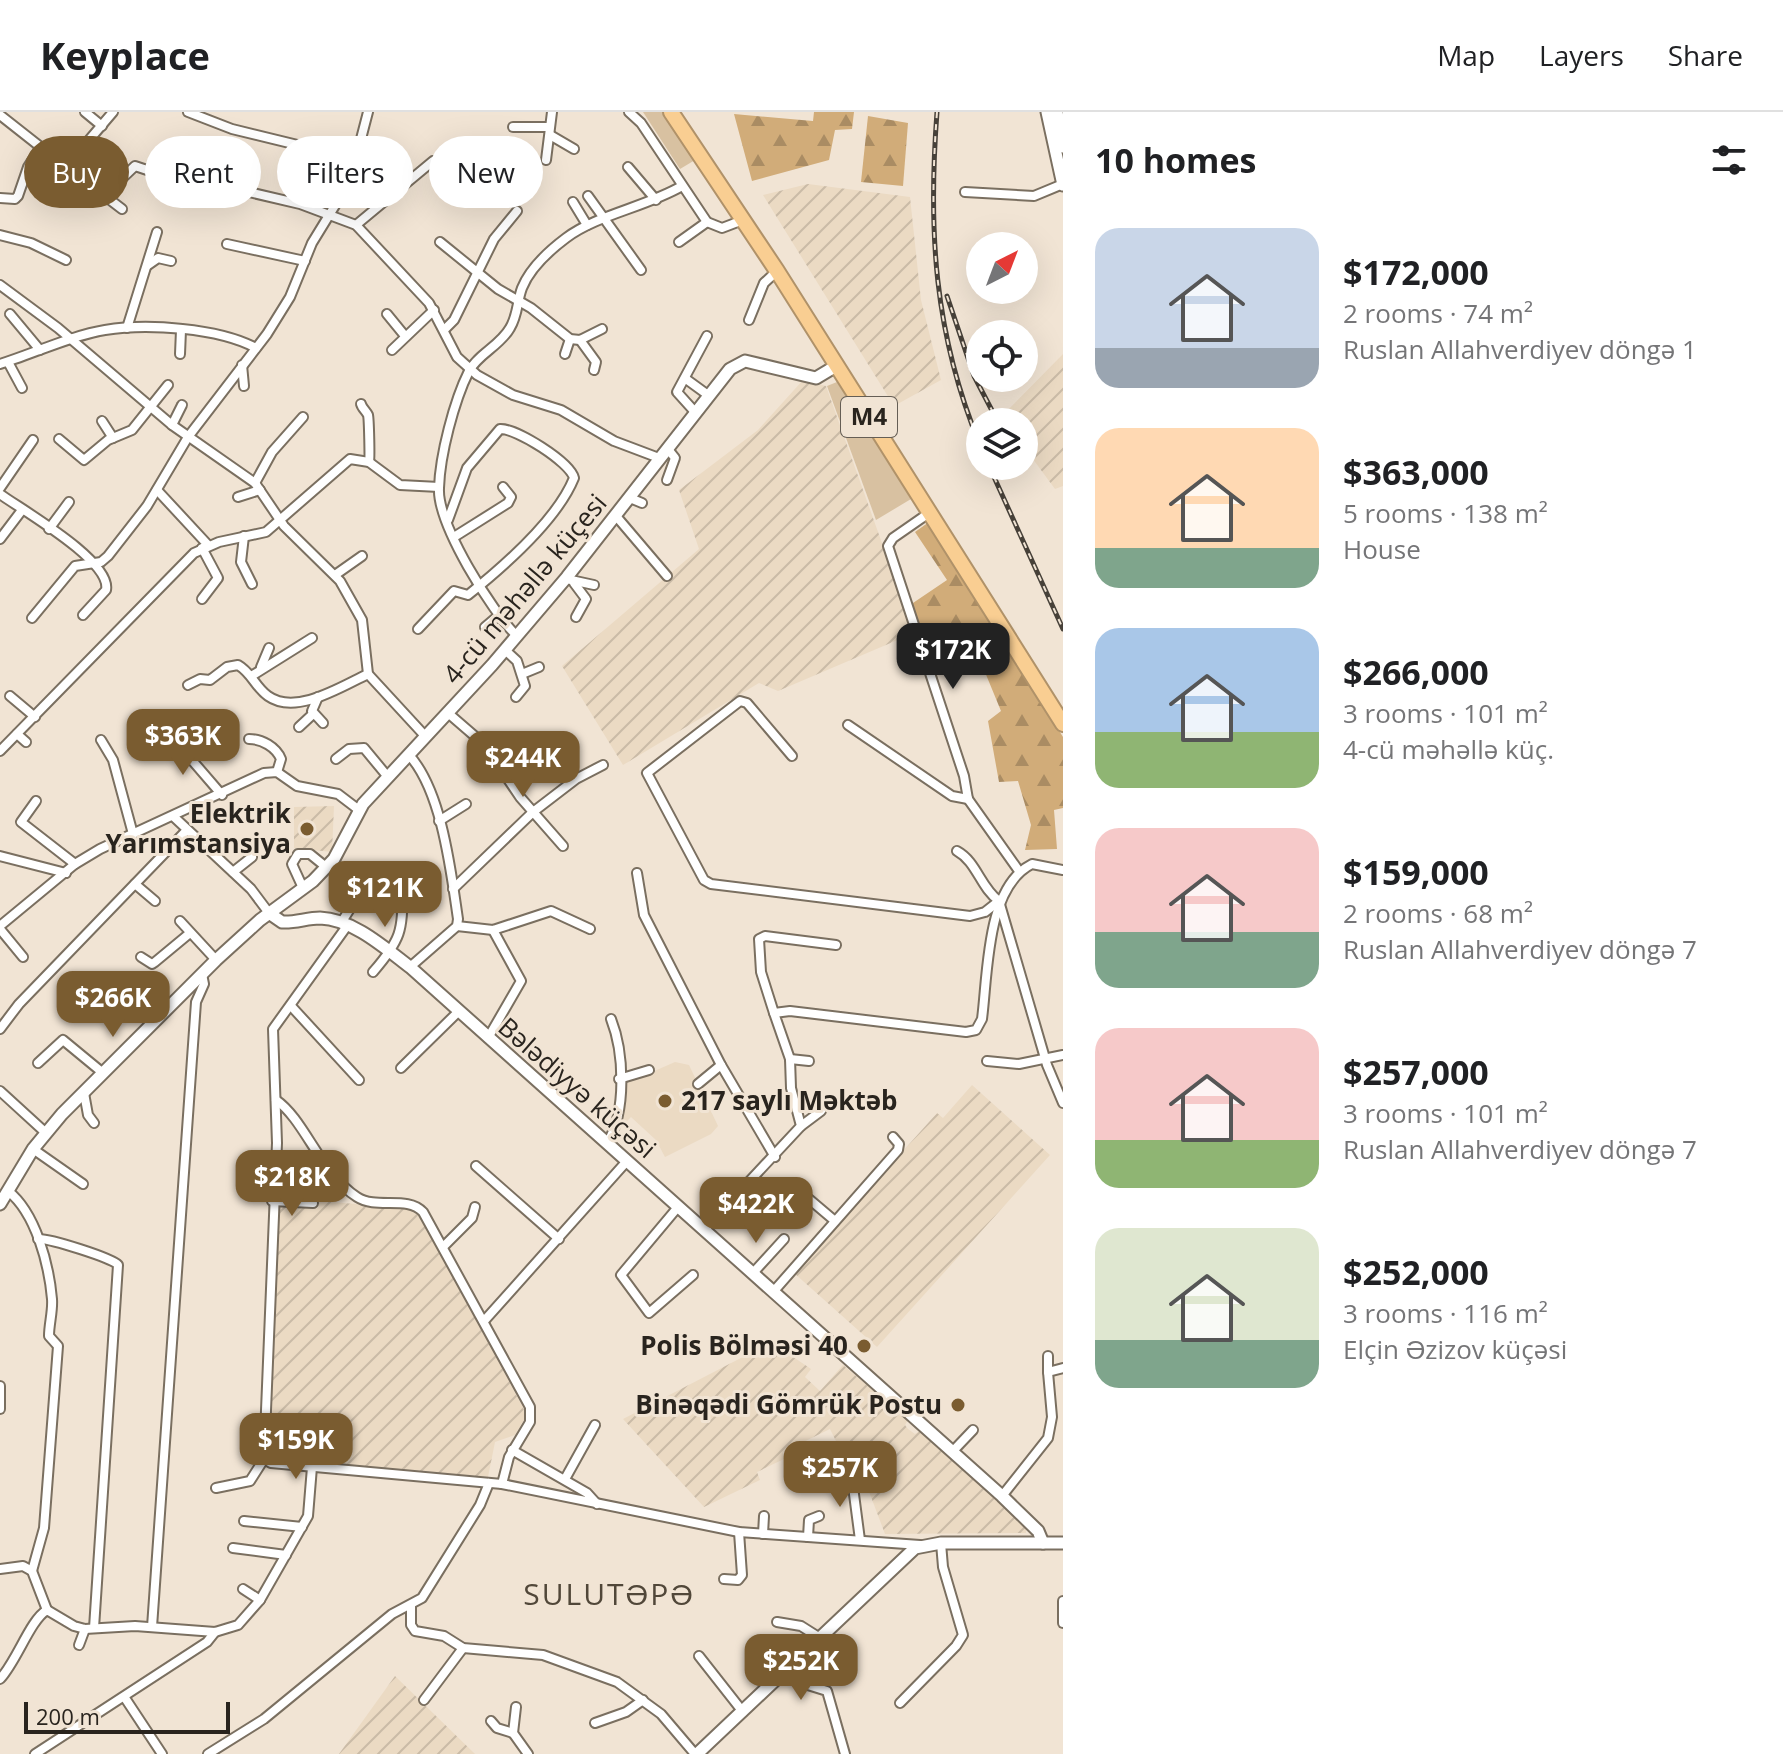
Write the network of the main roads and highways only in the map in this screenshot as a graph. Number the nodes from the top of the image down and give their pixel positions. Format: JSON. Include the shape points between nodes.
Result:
{"nodes":[{"id":1,"x":671,"y":112,"type":"edge"},
{"id":2,"x":683,"y":112,"type":"edge"},
{"id":3,"x":1063,"y":708,"type":"edge"},
{"id":4,"x":1063,"y":724,"type":"edge"}],
"edges":[{"from":1,"to":4,"type":"highway","number":"M4"},
{"from":2,"to":3,"type":"highway","number":"M4"}]}
